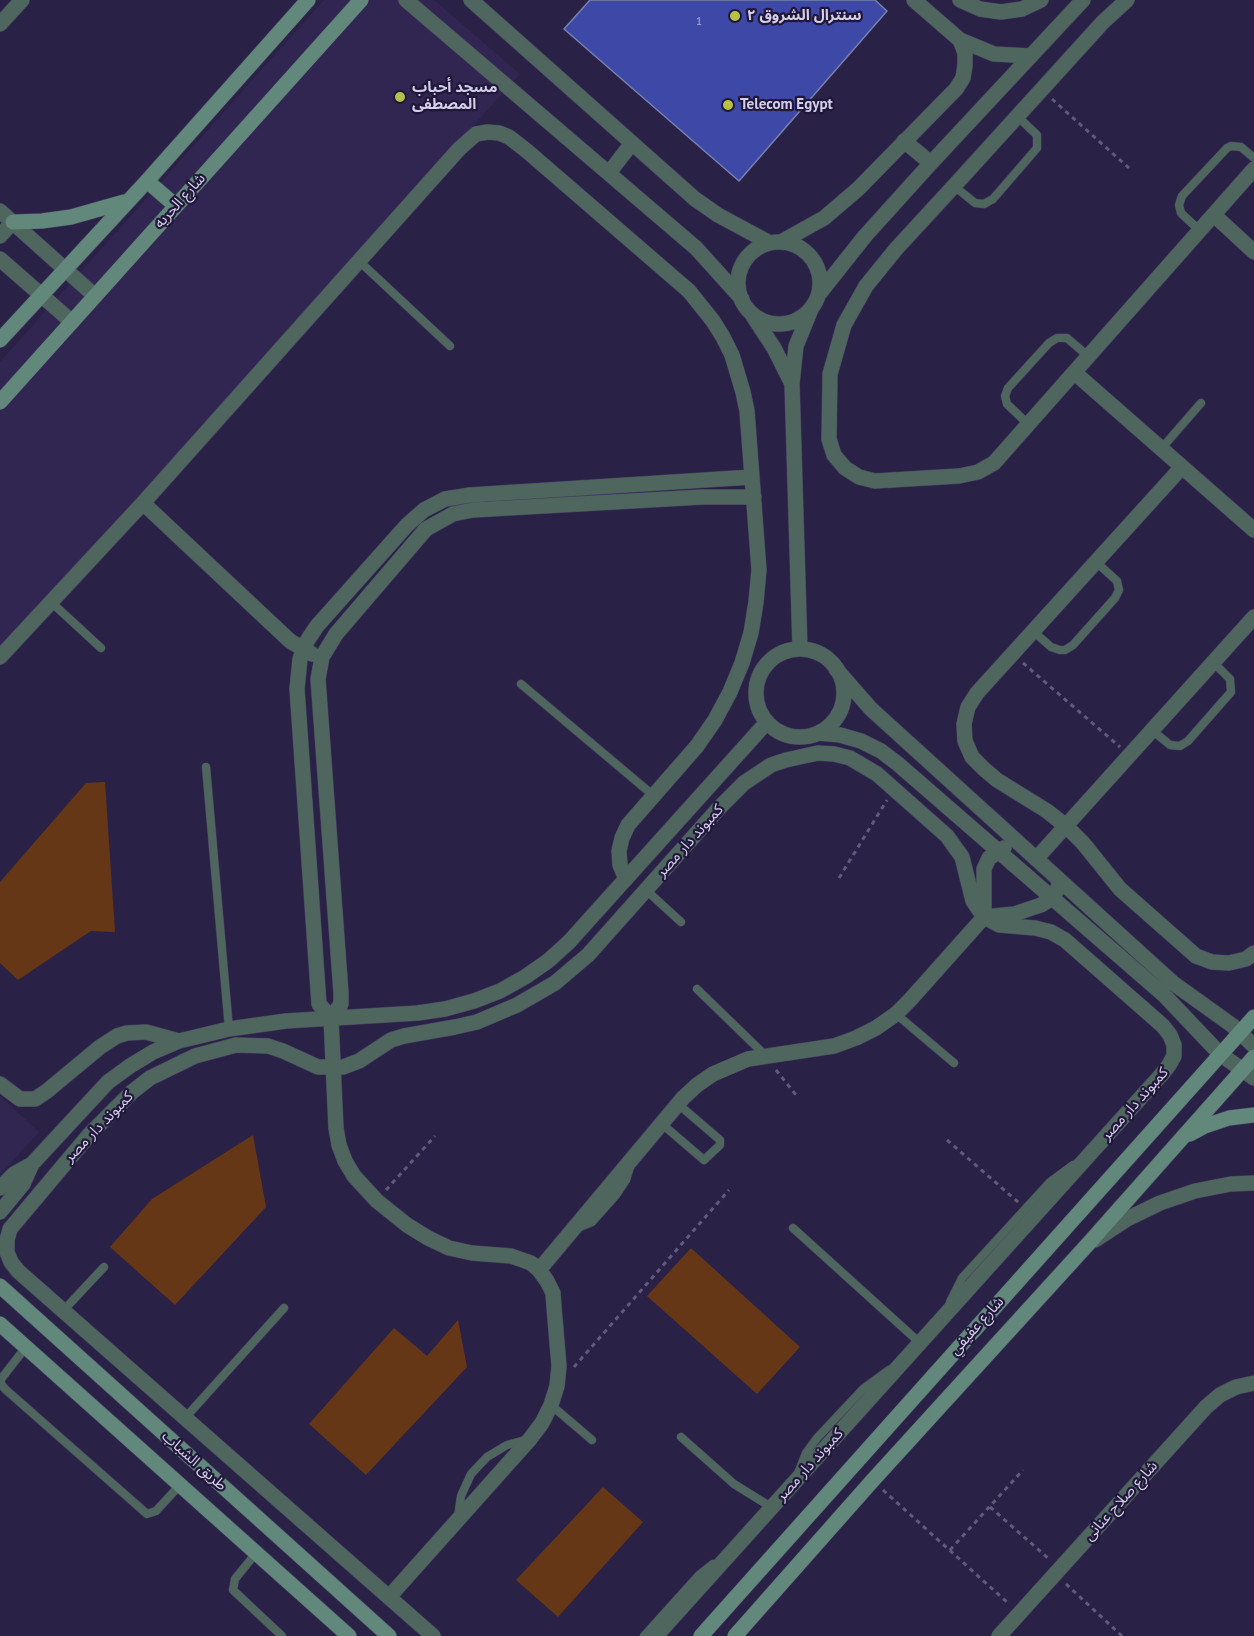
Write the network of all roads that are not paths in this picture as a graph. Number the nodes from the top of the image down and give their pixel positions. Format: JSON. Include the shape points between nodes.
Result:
{"nodes":[{"id":1,"x":22,"y":0,"type":"edge"},
{"id":2,"x":308,"y":0,"type":"edge"},
{"id":3,"x":361,"y":0,"type":"edge"},
{"id":4,"x":406,"y":0,"type":"edge"},
{"id":5,"x":471,"y":0,"type":"edge"},
{"id":6,"x":914,"y":0,"type":"edge"},
{"id":7,"x":960,"y":0,"type":"edge"},
{"id":8,"x":1041,"y":0,"type":"edge"},
{"id":9,"x":1083,"y":0,"type":"edge"},
{"id":10,"x":1127,"y":0,"type":"edge"},
{"id":11,"x":0,"y":24,"type":"edge"},
{"id":12,"x":960,"y":40,"type":"junction"},
{"id":13,"x":1031,"y":56,"type":"junction"},
{"id":14,"x":1017,"y":116,"type":"junction"},
{"id":15,"x":904,"y":141,"type":"junction"},
{"id":16,"x":632,"y":143,"type":"junction"},
{"id":17,"x":1254,"y":158,"type":"edge"},
{"id":18,"x":930,"y":163,"type":"junction"},
{"id":19,"x":1254,"y":170,"type":"edge"},
{"id":20,"x":609,"y":173,"type":"junction"},
{"id":21,"x":147,"y":181,"type":"junction"},
{"id":22,"x":954,"y":186,"type":"junction"},
{"id":23,"x":127,"y":201,"type":"junction"},
{"id":24,"x":176,"y":206,"type":"junction"},
{"id":25,"x":0,"y":211,"type":"edge"},
{"id":26,"x":1214,"y":215,"type":"junction"},
{"id":27,"x":12,"y":222,"type":"junction"},
{"id":28,"x":1200,"y":231,"type":"junction"},
{"id":29,"x":0,"y":236,"type":"edge"},
{"id":30,"x":776,"y":242,"type":"junction"},
{"id":31,"x":1254,"y":252,"type":"edge"},
{"id":32,"x":0,"y":259,"type":"edge"},
{"id":33,"x":358,"y":261,"type":"junction"},
{"id":34,"x":66,"y":270,"type":"junction"},
{"id":35,"x":43,"y":295,"type":"junction"},
{"id":36,"x":95,"y":296,"type":"junction"},
{"id":37,"x":815,"y":301,"type":"junction"},
{"id":38,"x":746,"y":305,"type":"junction"},
{"id":39,"x":72,"y":322,"type":"junction"},
{"id":40,"x":0,"y":340,"type":"edge"},
{"id":41,"x":450,"y":346,"type":"dead end"},
{"id":42,"x":1089,"y":357,"type":"junction"},
{"id":43,"x":1075,"y":373,"type":"junction"},
{"id":44,"x":792,"y":384,"type":"junction"},
{"id":45,"x":0,"y":402,"type":"edge"},
{"id":46,"x":1201,"y":403,"type":"dead end"},
{"id":47,"x":1029,"y":425,"type":"junction"},
{"id":48,"x":1161,"y":448,"type":"junction"},
{"id":49,"x":1182,"y":467,"type":"junction"},
{"id":50,"x":752,"y":477,"type":"junction"},
{"id":51,"x":754,"y":497,"type":"junction"},
{"id":52,"x":143,"y":502,"type":"junction"},
{"id":53,"x":1254,"y":531,"type":"edge"},
{"id":54,"x":1096,"y":562,"type":"junction"},
{"id":55,"x":51,"y":602,"type":"junction"},
{"id":56,"x":1254,"y":617,"type":"edge"},
{"id":57,"x":1033,"y":631,"type":"junction"},
{"id":58,"x":101,"y":648,"type":"dead end"},
{"id":59,"x":800,"y":649,"type":"junction"},
{"id":60,"x":303,"y":650,"type":"junction"},
{"id":61,"x":0,"y":657,"type":"edge"},
{"id":62,"x":322,"y":657,"type":"junction"},
{"id":63,"x":1213,"y":662,"type":"junction"},
{"id":64,"x":836,"y":669,"type":"junction"},
{"id":65,"x":521,"y":684,"type":"dead end"},
{"id":66,"x":767,"y":723,"type":"junction"},
{"id":67,"x":1152,"y":730,"type":"junction"},
{"id":68,"x":818,"y":734,"type":"junction"},
{"id":69,"x":206,"y":767,"type":"dead end"},
{"id":70,"x":654,"y":796,"type":"junction"},
{"id":71,"x":1065,"y":826,"type":"junction"},
{"id":72,"x":1019,"y":843,"type":"junction"},
{"id":73,"x":997,"y":851,"type":"junction"},
{"id":74,"x":1036,"y":859,"type":"junction"},
{"id":75,"x":626,"y":879,"type":"junction"},
{"id":76,"x":1060,"y":881,"type":"junction"},
{"id":77,"x":646,"y":890,"type":"junction"},
{"id":78,"x":1051,"y":899,"type":"junction"},
{"id":79,"x":984,"y":917,"type":"junction"},
{"id":80,"x":681,"y":922,"type":"dead end"},
{"id":81,"x":1254,"y":953,"type":"edge"},
{"id":82,"x":697,"y":989,"type":"dead end"},
{"id":83,"x":896,"y":1014,"type":"junction"},
{"id":84,"x":1254,"y":1017,"type":"edge"},
{"id":85,"x":331,"y":1018,"type":"junction"},
{"id":86,"x":229,"y":1029,"type":"junction"},
{"id":87,"x":1240,"y":1032,"type":"junction"},
{"id":88,"x":178,"y":1041,"type":"junction"},
{"id":89,"x":1254,"y":1046,"type":"edge"},
{"id":90,"x":1220,"y":1054,"type":"junction"},
{"id":91,"x":766,"y":1056,"type":"junction"},
{"id":92,"x":1254,"y":1057,"type":"edge"},
{"id":93,"x":954,"y":1063,"type":"dead end"},
{"id":94,"x":334,"y":1069,"type":"junction"},
{"id":95,"x":1248,"y":1074,"type":"edge"},
{"id":96,"x":0,"y":1084,"type":"edge"},
{"id":97,"x":678,"y":1104,"type":"junction"},
{"id":98,"x":1254,"y":1115,"type":"edge"},
{"id":99,"x":663,"y":1124,"type":"junction"},
{"id":100,"x":1182,"y":1138,"type":"junction"},
{"id":101,"x":1087,"y":1156,"type":"junction"},
{"id":102,"x":32,"y":1164,"type":"junction"},
{"id":103,"x":1254,"y":1183,"type":"edge"},
{"id":104,"x":0,"y":1188,"type":"edge"},
{"id":105,"x":0,"y":1212,"type":"edge"},
{"id":106,"x":792,"y":1228,"type":"dead end"},
{"id":107,"x":1089,"y":1243,"type":"junction"},
{"id":108,"x":104,"y":1267,"type":"dead end"},
{"id":109,"x":539,"y":1270,"type":"junction"},
{"id":110,"x":0,"y":1286,"type":"edge"},
{"id":111,"x":284,"y":1308,"type":"dead end"},
{"id":112,"x":63,"y":1311,"type":"junction"},
{"id":113,"x":947,"y":1312,"type":"junction"},
{"id":114,"x":0,"y":1324,"type":"edge"},
{"id":115,"x":920,"y":1343,"type":"junction"},
{"id":116,"x":26,"y":1347,"type":"junction"},
{"id":117,"x":1254,"y":1383,"type":"edge"},
{"id":118,"x":551,"y":1405,"type":"junction"},
{"id":119,"x":902,"y":1411,"type":"junction"},
{"id":120,"x":185,"y":1418,"type":"junction"},
{"id":121,"x":920,"y":1427,"type":"junction"},
{"id":122,"x":681,"y":1437,"type":"dead end"},
{"id":123,"x":592,"y":1440,"type":"dead end"},
{"id":124,"x":180,"y":1485,"type":"junction"},
{"id":125,"x":771,"y":1508,"type":"junction"},
{"id":126,"x":732,"y":1551,"type":"junction"},
{"id":127,"x":256,"y":1553,"type":"junction"},
{"id":128,"x":389,"y":1597,"type":"junction"},
{"id":129,"x":282,"y":1636,"type":"edge"},
{"id":130,"x":349,"y":1636,"type":"edge"},
{"id":131,"x":388,"y":1636,"type":"edge"},
{"id":132,"x":434,"y":1636,"type":"edge"},
{"id":133,"x":644,"y":1636,"type":"edge"},
{"id":134,"x":656,"y":1636,"type":"edge"},
{"id":135,"x":701,"y":1636,"type":"edge"},
{"id":136,"x":735,"y":1636,"type":"edge"},
{"id":137,"x":999,"y":1636,"type":"edge"}],
"edges":[{"from":1,"to":11,"type":"street"},
{"from":2,"to":21,"type":"street"},
{"from":3,"to":24,"type":"street","name":"شارع الحريه"},
{"from":4,"to":20,"type":"street"},
{"from":5,"to":16,"type":"street"},
{"from":6,"to":12,"type":"street"},
{"from":7,"to":8,"type":"street","via":[[980,9],[1001,12],[1022,9]]},
{"from":9,"to":13,"type":"street"},
{"from":10,"to":14,"type":"street"},
{"from":12,"to":13,"type":"street","via":[[994,54]]},
{"from":12,"to":15,"type":"street","via":[[965,52],[963,78]]},
{"from":13,"to":18,"type":"street"},
{"from":14,"to":22,"type":"street"},
{"from":14,"to":22,"type":"lane","via":[[1037,135],[1037,148],[993,199],[975,203]]},
{"from":15,"to":18,"type":"street"},
{"from":15,"to":30,"type":"street","via":[[824,218]]},
{"from":16,"to":20,"type":"street"},
{"from":16,"to":30,"type":"street","via":[[718,215]]},
{"from":17,"to":28,"type":"lane","via":[[1241,147],[1227,148],[1182,196],[1181,213]]},
{"from":18,"to":37,"type":"street","via":[[865,236]]},
{"from":19,"to":26,"type":"street"},
{"from":20,"to":38,"type":"street","via":[[696,248]]},
{"from":21,"to":23,"type":"street"},
{"from":21,"to":24,"type":"street"},
{"from":22,"to":47,"type":"street","via":[[866,286],[844,325],[830,374],[829,439],[834,454],[858,477],[875,481],[959,476],[994,463]]},
{"from":23,"to":27,"type":"street","via":[[71,217]]},
{"from":23,"to":34,"type":"street"},
{"from":24,"to":36,"type":"street","name":"شارع الحريه"},
{"from":25,"to":27,"type":"street"},
{"from":26,"to":28,"type":"street"},
{"from":26,"to":31,"type":"street"},
{"from":27,"to":29,"type":"street"},
{"from":27,"to":34,"type":"street"},
{"from":28,"to":42,"type":"street"},
{"from":30,"to":37,"type":"street","via":[[796,245],[816,266],[820,280]]},
{"from":30,"to":38,"type":"street","via":[[757,248],[743,264],[738,285]]},
{"from":32,"to":35,"type":"street"},
{"from":33,"to":41,"type":"lane"},
{"from":33,"to":50,"type":"street","via":[[466,141],[488,132],[509,137],[674,277],[713,321],[732,355],[744,392]]},
{"from":33,"to":52,"type":"street"},
{"from":34,"to":35,"type":"street"},
{"from":34,"to":36,"type":"street"},
{"from":35,"to":39,"type":"street"},
{"from":35,"to":40,"type":"street"},
{"from":36,"to":39,"type":"street","name":"شارع الحريه"},
{"from":37,"to":38,"type":"street","via":[[802,317],[775,324],[761,319]]},
{"from":37,"to":44,"type":"street","via":[[796,346]]},
{"from":38,"to":44,"type":"street"},
{"from":39,"to":45,"type":"street","name":"شارع الحريه"},
{"from":42,"to":43,"type":"street"},
{"from":42,"to":47,"type":"lane","via":[[1067,338],[1057,338],[1008,388],[1007,404]]},
{"from":43,"to":47,"type":"street"},
{"from":43,"to":48,"type":"street"},
{"from":44,"to":59,"type":"street"},
{"from":46,"to":48,"type":"lane"},
{"from":48,"to":49,"type":"street"},
{"from":49,"to":53,"type":"street"},
{"from":49,"to":54,"type":"street"},
{"from":50,"to":51,"type":"street"},
{"from":50,"to":60,"type":"street","via":[[445,499],[406,525],[317,626]]},
{"from":51,"to":62,"type":"street","via":[[702,496],[453,514],[420,536],[336,634]]},
{"from":51,"to":70,"type":"street","via":[[759,570],[751,633],[742,663],[698,746]]},
{"from":52,"to":55,"type":"street"},
{"from":52,"to":60,"type":"street"},
{"from":54,"to":57,"type":"street"},
{"from":54,"to":57,"type":"lane","via":[[1117,581],[1119,590],[1073,645],[1060,651]]},
{"from":55,"to":58,"type":"lane"},
{"from":55,"to":61,"type":"street"},
{"from":56,"to":63,"type":"street"},
{"from":57,"to":71,"type":"street","via":[[968,707],[966,741],[972,757],[997,780]]},
{"from":59,"to":64,"type":"street","via":[[827,658]]},
{"from":59,"to":66,"type":"street","via":[[776,656],[760,675],[756,700]]},
{"from":60,"to":62,"type":"street"},
{"from":60,"to":85,"type":"street","via":[[297,689],[320,1004]]},
{"from":62,"to":85,"type":"street","via":[[318,705],[341,993],[341,1004]]},
{"from":63,"to":67,"type":"street"},
{"from":63,"to":67,"type":"lane","via":[[1230,678],[1232,687],[1188,741],[1180,746],[1170,745]]},
{"from":64,"to":68,"type":"street","via":[[843,683],[844,698],[839,713]]},
{"from":64,"to":72,"type":"street","via":[[871,709]]},
{"from":65,"to":70,"type":"lane"},
{"from":66,"to":68,"type":"street","via":[[791,736]]},
{"from":66,"to":75,"type":"street"},
{"from":67,"to":71,"type":"street"},
{"from":68,"to":73,"type":"street","via":[[840,735],[881,751]]},
{"from":69,"to":86,"type":"lane"},
{"from":70,"to":75,"type":"street","via":[[621,838],[620,865]]},
{"from":71,"to":74,"type":"street"},
{"from":71,"to":81,"type":"street","via":[[1120,889],[1196,956],[1229,963]]},
{"from":72,"to":73,"type":"street"},
{"from":72,"to":74,"type":"street"},
{"from":73,"to":78,"type":"street"},
{"from":73,"to":79,"type":"street","via":[[984,868]]},
{"from":74,"to":76,"type":"street"},
{"from":75,"to":85,"type":"street","via":[[548,961],[500,991],[445,1009]]},
{"from":76,"to":78,"type":"street"},
{"from":76,"to":87,"type":"street","via":[[1173,983]]},
{"from":77,"to":79,"type":"street","name":"كمبوند دار مصر","via":[[750,778],[771,765],[802,755],[834,754],[864,765],[955,846],[973,901]]},
{"from":77,"to":80,"type":"lane"},
{"from":77,"to":94,"type":"street","name":"كمبوند دار مصر","via":[[580,962],[537,995],[477,1022],[404,1036],[351,1065]]},
{"from":78,"to":79,"type":"street","via":[[1031,910]]},
{"from":78,"to":90,"type":"street","via":[[1164,995]]},
{"from":79,"to":83,"type":"street"},
{"from":79,"to":101,"type":"street","name":"كمبوند دار مصر","via":[[999,925],[1035,928],[1065,940],[1170,1035],[1174,1045],[1169,1065]]},
{"from":82,"to":91,"type":"lane"},
{"from":83,"to":91,"type":"street","via":[[834,1046]]},
{"from":83,"to":93,"type":"lane"},
{"from":84,"to":87,"type":"street","name":"شارع عفيفي"},
{"from":85,"to":86,"type":"street"},
{"from":85,"to":94,"type":"street"},
{"from":86,"to":88,"type":"street"},
{"from":87,"to":89,"type":"street"},
{"from":87,"to":90,"type":"street","name":"شارع عفيفي"},
{"from":88,"to":96,"type":"street","via":[[146,1032],[117,1036],[35,1099],[20,1099]]},
{"from":88,"to":102,"type":"street","via":[[146,1056],[108,1082]]},
{"from":90,"to":95,"type":"street"},
{"from":90,"to":119,"type":"street","name":"شارع عفيفي"},
{"from":91,"to":97,"type":"street","via":[[713,1074]]},
{"from":92,"to":95,"type":"street","name":"شارع عفيفي"},
{"from":94,"to":109,"type":"street","via":[[339,1145],[354,1176],[377,1201],[407,1226],[449,1248],[511,1256]]},
{"from":94,"to":112,"type":"street","name":"كمبوند دار مصر","via":[[311,1065],[268,1046],[236,1045],[172,1066],[132,1092],[89,1135],[10,1229],[7,1252],[11,1262]]},
{"from":95,"to":100,"type":"street","name":"شارع عفيفي"},
{"from":97,"to":99,"type":"street"},
{"from":97,"to":99,"type":"lane","via":[[720,1140],[720,1145],[704,1160]]},
{"from":98,"to":100,"type":"street","via":[[1229,1118]]},
{"from":99,"to":109,"type":"street"},
{"from":100,"to":107,"type":"street","name":"شارع عفيفي"},
{"from":101,"to":113,"type":"street","name":"كمبوند دار مصر"},
{"from":101,"to":113,"type":"lane","via":[[1058,1175],[962,1278]]},
{"from":102,"to":104,"type":"street"},
{"from":102,"to":105,"type":"street","via":[[23,1184]]},
{"from":103,"to":107,"type":"street","via":[[1195,1191],[1160,1203]]},
{"from":106,"to":115,"type":"lane"},
{"from":107,"to":121,"type":"street","name":"شارع عفيفي"},
{"from":108,"to":112,"type":"lane"},
{"from":109,"to":118,"type":"street","via":[[553,1293],[559,1366]]},
{"from":110,"to":131,"type":"street","name":"طريق الشباب"},
{"from":111,"to":120,"type":"lane"},
{"from":112,"to":120,"type":"street","name":"كمبوند دار مصر"},
{"from":113,"to":115,"type":"street","name":"كمبوند دار مصر"},
{"from":114,"to":116,"type":"street","name":"طريق الشباب"},
{"from":115,"to":125,"type":"street","name":"كمبوند دار مصر"},
{"from":116,"to":124,"type":"street","name":"طريق الشباب"},
{"from":116,"to":124,"type":"lane","via":[[1,1379],[5,1389],[147,1514],[156,1511]]},
{"from":117,"to":137,"type":"street","name":"شارع صلاح عنانى","via":[[1236,1387],[1206,1407]]},
{"from":118,"to":123,"type":"lane"},
{"from":118,"to":128,"type":"street","via":[[530,1439]]},
{"from":119,"to":121,"type":"street"},
{"from":119,"to":135,"type":"street","name":"شارع عفيفي"},
{"from":120,"to":128,"type":"street","name":"كمبوند دار مصر"},
{"from":121,"to":136,"type":"street","name":"شارع عفيفي"},
{"from":122,"to":125,"type":"lane","via":[[734,1484]]},
{"from":124,"to":127,"type":"street","name":"طريق الشباب"},
{"from":125,"to":126,"type":"street","name":"كمبوند دار مصر"},
{"from":126,"to":133,"type":"lane","via":[[699,1575]]},
{"from":126,"to":134,"type":"street","name":"كمبوند دار مصر"},
{"from":127,"to":129,"type":"lane","via":[[232,1590]]},
{"from":127,"to":130,"type":"street","name":"طريق الشباب"},
{"from":128,"to":132,"type":"street","name":"كمبوند دار مصر"}]}
